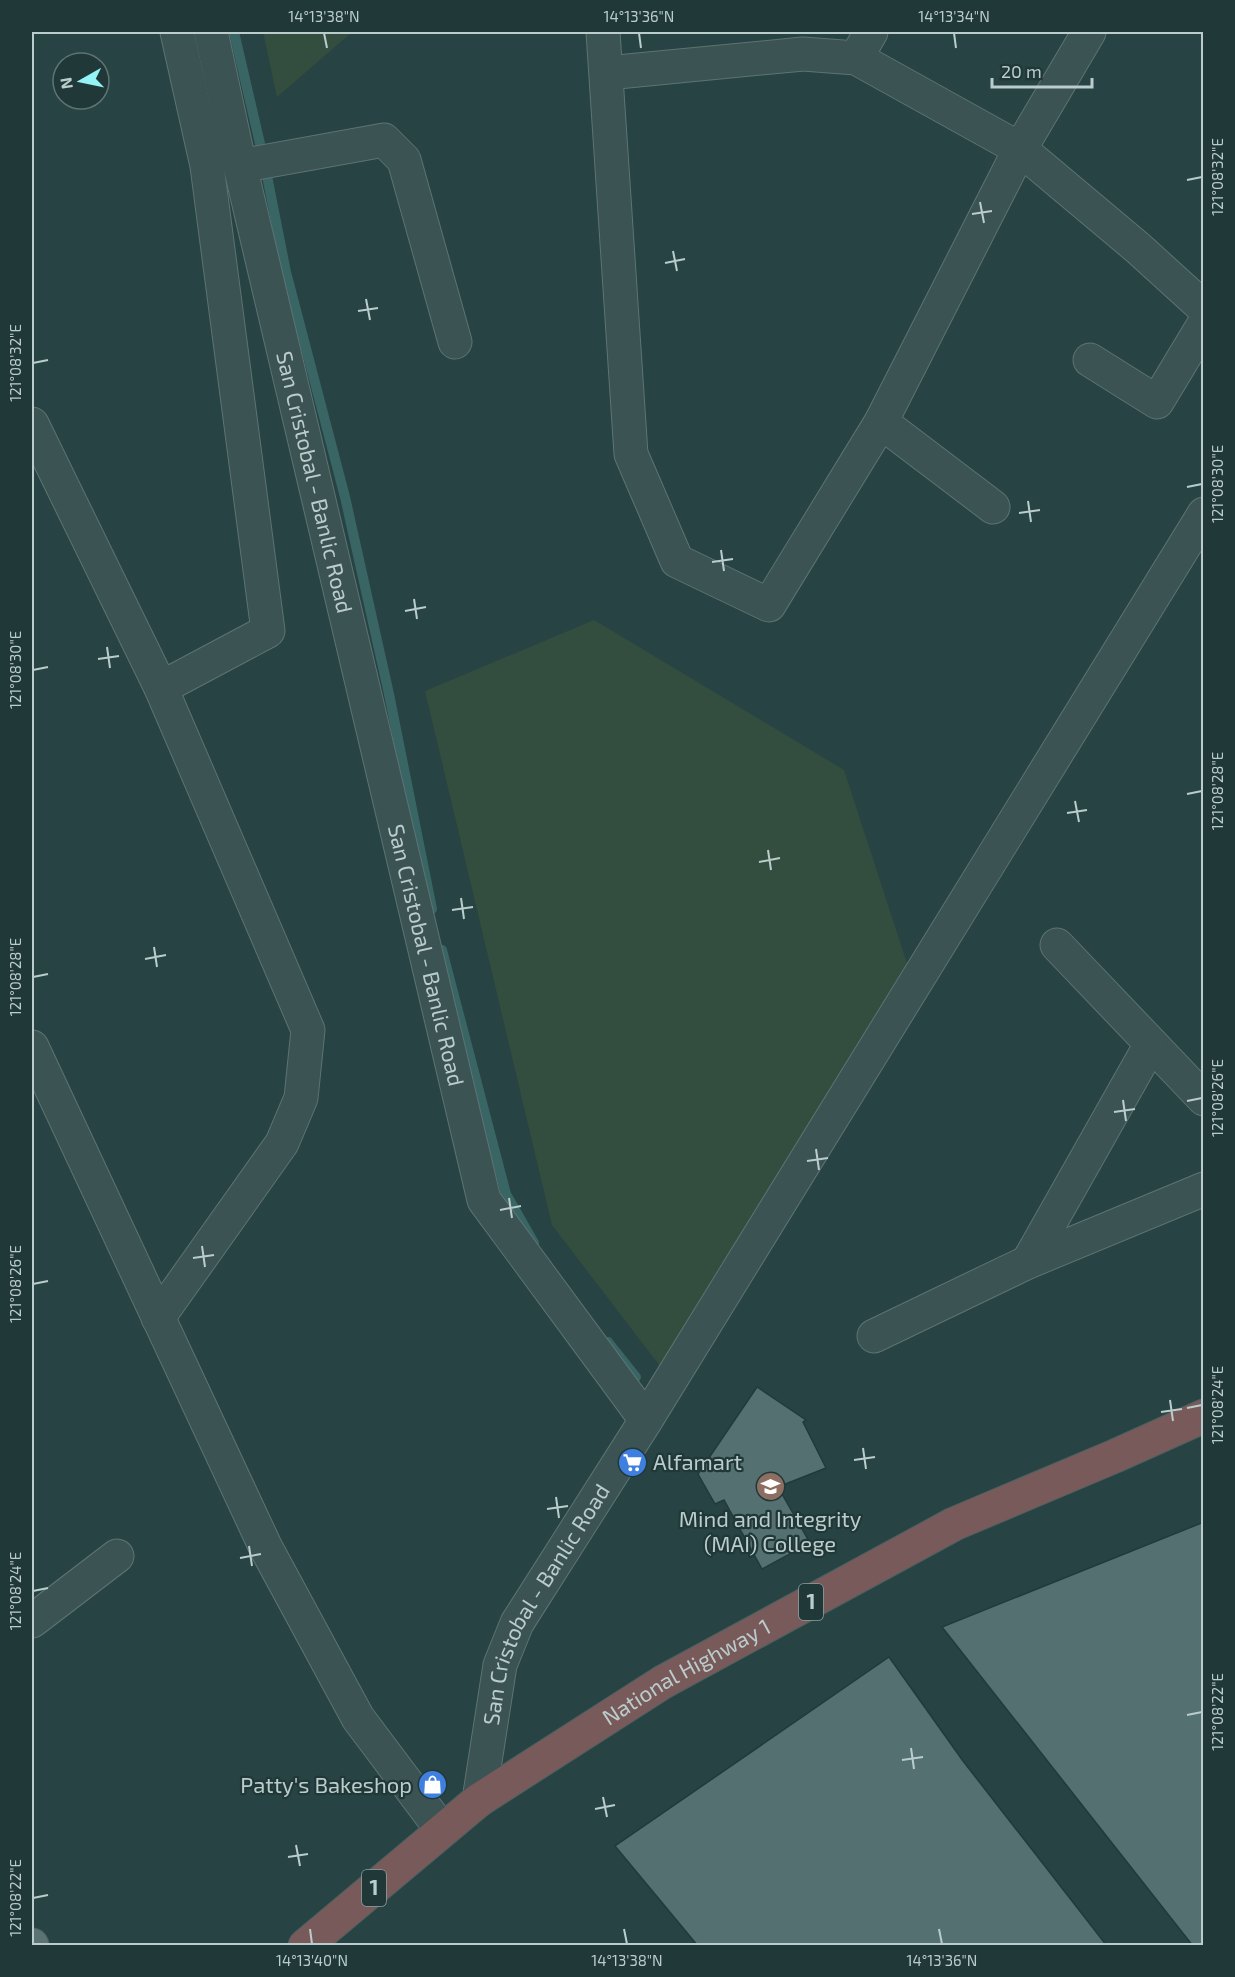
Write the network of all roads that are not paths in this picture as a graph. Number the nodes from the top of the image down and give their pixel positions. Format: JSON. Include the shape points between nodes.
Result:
{"nodes":[{"id":1,"x":177,"y":32,"type":"edge"},
{"id":2,"x":211,"y":32,"type":"edge"},
{"id":3,"x":603,"y":32,"type":"edge"},
{"id":4,"x":1089,"y":32,"type":"edge"},
{"id":5,"x":863,"y":45,"type":"edge"},
{"id":6,"x":607,"y":73,"type":"junction"},
{"id":7,"x":1020,"y":149,"type":"junction"},
{"id":8,"x":240,"y":166,"type":"junction"},
{"id":9,"x":1203,"y":308,"type":"edge"},
{"id":10,"x":1203,"y":324,"type":"edge"},
{"id":11,"x":455,"y":342,"type":"dead end"},
{"id":12,"x":1090,"y":360,"type":"dead end"},
{"id":13,"x":880,"y":422,"type":"junction"},
{"id":14,"x":32,"y":424,"type":"edge"},
{"id":15,"x":993,"y":507,"type":"dead end"},
{"id":16,"x":1203,"y":514,"type":"edge"},
{"id":17,"x":161,"y":688,"type":"junction"},
{"id":18,"x":1057,"y":945,"type":"dead end"},
{"id":19,"x":1151,"y":1044,"type":"junction"},
{"id":20,"x":32,"y":1047,"type":"edge"},
{"id":21,"x":1203,"y":1099,"type":"edge"},
{"id":22,"x":1203,"y":1189,"type":"edge"},
{"id":23,"x":1028,"y":1262,"type":"junction"},
{"id":24,"x":158,"y":1318,"type":"junction"},
{"id":25,"x":874,"y":1336,"type":"dead end"},
{"id":26,"x":1203,"y":1416,"type":"edge"},
{"id":27,"x":646,"y":1420,"type":"junction"},
{"id":28,"x":117,"y":1556,"type":"dead end"},
{"id":29,"x":32,"y":1621,"type":"edge"},
{"id":30,"x":479,"y":1800,"type":"junction"},
{"id":31,"x":442,"y":1830,"type":"junction"},
{"id":32,"x":305,"y":1946,"type":"edge"}],
"edges":[{"from":1,"to":17,"type":"street","via":[[207,166],[268,631]]},
{"from":2,"to":8,"type":"street","name":"San Cristobal - Banlic Road"},
{"from":3,"to":6,"type":"street"},
{"from":4,"to":7,"type":"street"},
{"from":5,"to":6,"type":"street"},
{"from":5,"to":7,"type":"street"},
{"from":6,"to":13,"type":"street","via":[[631,454],[676,561],[769,605]]},
{"from":7,"to":9,"type":"street"},
{"from":7,"to":13,"type":"street"},
{"from":8,"to":11,"type":"street","via":[[384,140],[405,160]]},
{"from":8,"to":27,"type":"street","name":"San Cristobal - Banlic Road","via":[[484,1200]]},
{"from":10,"to":12,"type":"street","via":[[1157,402]]},
{"from":13,"to":15,"type":"street"},
{"from":14,"to":17,"type":"street"},
{"from":16,"to":27,"type":"street"},
{"from":17,"to":24,"type":"street","via":[[308,1030],[301,1098],[282,1143]]},
{"from":18,"to":19,"type":"street"},
{"from":19,"to":21,"type":"street"},
{"from":19,"to":23,"type":"street"},
{"from":20,"to":24,"type":"street"},
{"from":22,"to":23,"type":"street"},
{"from":23,"to":25,"type":"street"},
{"from":24,"to":31,"type":"street","via":[[265,1546],[358,1718]]},
{"from":26,"to":30,"type":"highway","name":"National Highway 1","number":"1","via":[[954,1524],[663,1682]]},
{"from":27,"to":30,"type":"street","name":"San Cristobal - Banlic Road","via":[[517,1623],[500,1665]]},
{"from":28,"to":29,"type":"street"},
{"from":30,"to":31,"type":"highway","name":"National Highway 1","number":"1"},
{"from":31,"to":32,"type":"highway","name":"National Highway 1","number":"1"}]}
